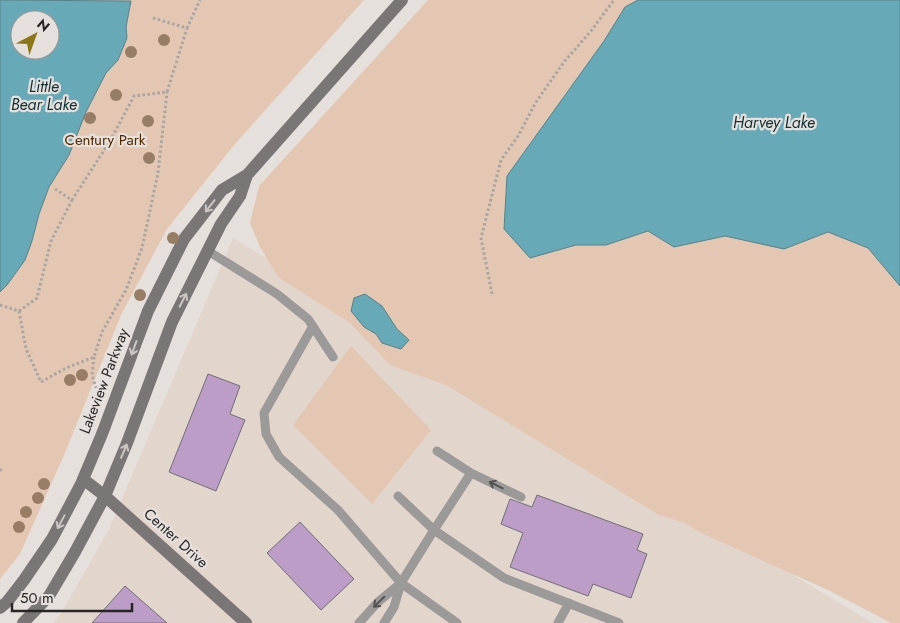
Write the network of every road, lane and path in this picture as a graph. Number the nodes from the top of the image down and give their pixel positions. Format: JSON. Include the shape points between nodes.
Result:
{"nodes":[{"id":1,"x":200,"y":0,"type":"edge"},
{"id":2,"x":402,"y":0,"type":"edge"},
{"id":3,"x":614,"y":0,"type":"edge"},
{"id":4,"x":153,"y":18,"type":"dead end"},
{"id":5,"x":187,"y":28,"type":"junction"},
{"id":6,"x":167,"y":92,"type":"junction"},
{"id":7,"x":247,"y":175,"type":"junction"},
{"id":8,"x":54,"y":189,"type":"dead end"},
{"id":9,"x":72,"y":200,"type":"junction"},
{"id":10,"x":208,"y":251,"type":"junction"},
{"id":11,"x":492,"y":294,"type":"dead end"},
{"id":12,"x":0,"y":305,"type":"edge"},
{"id":13,"x":19,"y":311,"type":"junction"},
{"id":14,"x":312,"y":326,"type":"junction"},
{"id":15,"x":94,"y":357,"type":"junction"},
{"id":16,"x":333,"y":358,"type":"dead end"},
{"id":17,"x":96,"y":388,"type":"dead end"},
{"id":18,"x":436,"y":451,"type":"dead end"},
{"id":19,"x":471,"y":473,"type":"junction"},
{"id":20,"x":83,"y":479,"type":"junction"},
{"id":21,"x":105,"y":496,"type":"junction"},
{"id":22,"x":398,"y":496,"type":"dead end"},
{"id":23,"x":521,"y":497,"type":"dead end"},
{"id":24,"x":434,"y":530,"type":"junction"},
{"id":25,"x":401,"y":583,"type":"junction"},
{"id":26,"x":569,"y":603,"type":"junction"},
{"id":27,"x":0,"y":608,"type":"edge"},
{"id":28,"x":23,"y":623,"type":"edge"},
{"id":29,"x":246,"y":623,"type":"edge"},
{"id":30,"x":359,"y":623,"type":"edge"},
{"id":31,"x":384,"y":623,"type":"edge"},
{"id":32,"x":457,"y":623,"type":"edge"},
{"id":33,"x":558,"y":623,"type":"edge"},
{"id":34,"x":619,"y":623,"type":"edge"}],
"edges":[{"from":1,"to":5,"type":"path"},
{"from":2,"to":7,"type":"street","name":"Lakeview Parkway"},
{"from":3,"to":11,"type":"path","via":[[564,62],[501,160],[481,238]]},
{"from":4,"to":5,"type":"path"},
{"from":5,"to":6,"type":"path"},
{"from":6,"to":9,"type":"path","via":[[134,96]]},
{"from":6,"to":15,"type":"path","via":[[158,174],[142,248],[126,290],[102,332]]},
{"from":7,"to":10,"type":"street","name":"Lakeview Parkway","via":[[240,196]]},
{"from":7,"to":20,"type":"street","name":"Lakeview Parkway","one_way":true,"via":[[222,190],[184,239],[148,311]]},
{"from":8,"to":9,"type":"path"},
{"from":9,"to":13,"type":"path","via":[[52,241],[37,298]]},
{"from":10,"to":14,"type":"lane","via":[[277,294]]},
{"from":21,"to":10,"type":"street","name":"Lakeview Parkway","one_way":true,"via":[[172,322]]},
{"from":12,"to":13,"type":"path"},
{"from":13,"to":15,"type":"path","via":[[26,350],[41,382]]},
{"from":14,"to":16,"type":"lane"},
{"from":14,"to":25,"type":"lane","via":[[264,414],[266,434],[279,457],[338,510]]},
{"from":15,"to":17,"type":"path","via":[[92,375]]},
{"from":18,"to":19,"type":"lane"},
{"from":23,"to":19,"type":"lane","one_way":true},
{"from":19,"to":24,"type":"lane"},
{"from":20,"to":21,"type":"street","name":"Center Drive"},
{"from":20,"to":27,"type":"street","name":"Lakeview Parkway","one_way":true,"via":[[52,539]]},
{"from":21,"to":28,"type":"street","name":"Lakeview Parkway","via":[[49,596]]},
{"from":21,"to":29,"type":"street","name":"Center Drive"},
{"from":22,"to":24,"type":"lane"},
{"from":24,"to":25,"type":"lane"},
{"from":24,"to":26,"type":"lane","via":[[504,578]]},
{"from":25,"to":30,"type":"lane","one_way":true},
{"from":25,"to":31,"type":"lane","via":[[394,607]]},
{"from":25,"to":32,"type":"lane"},
{"from":26,"to":33,"type":"lane"},
{"from":26,"to":34,"type":"lane"}]}
